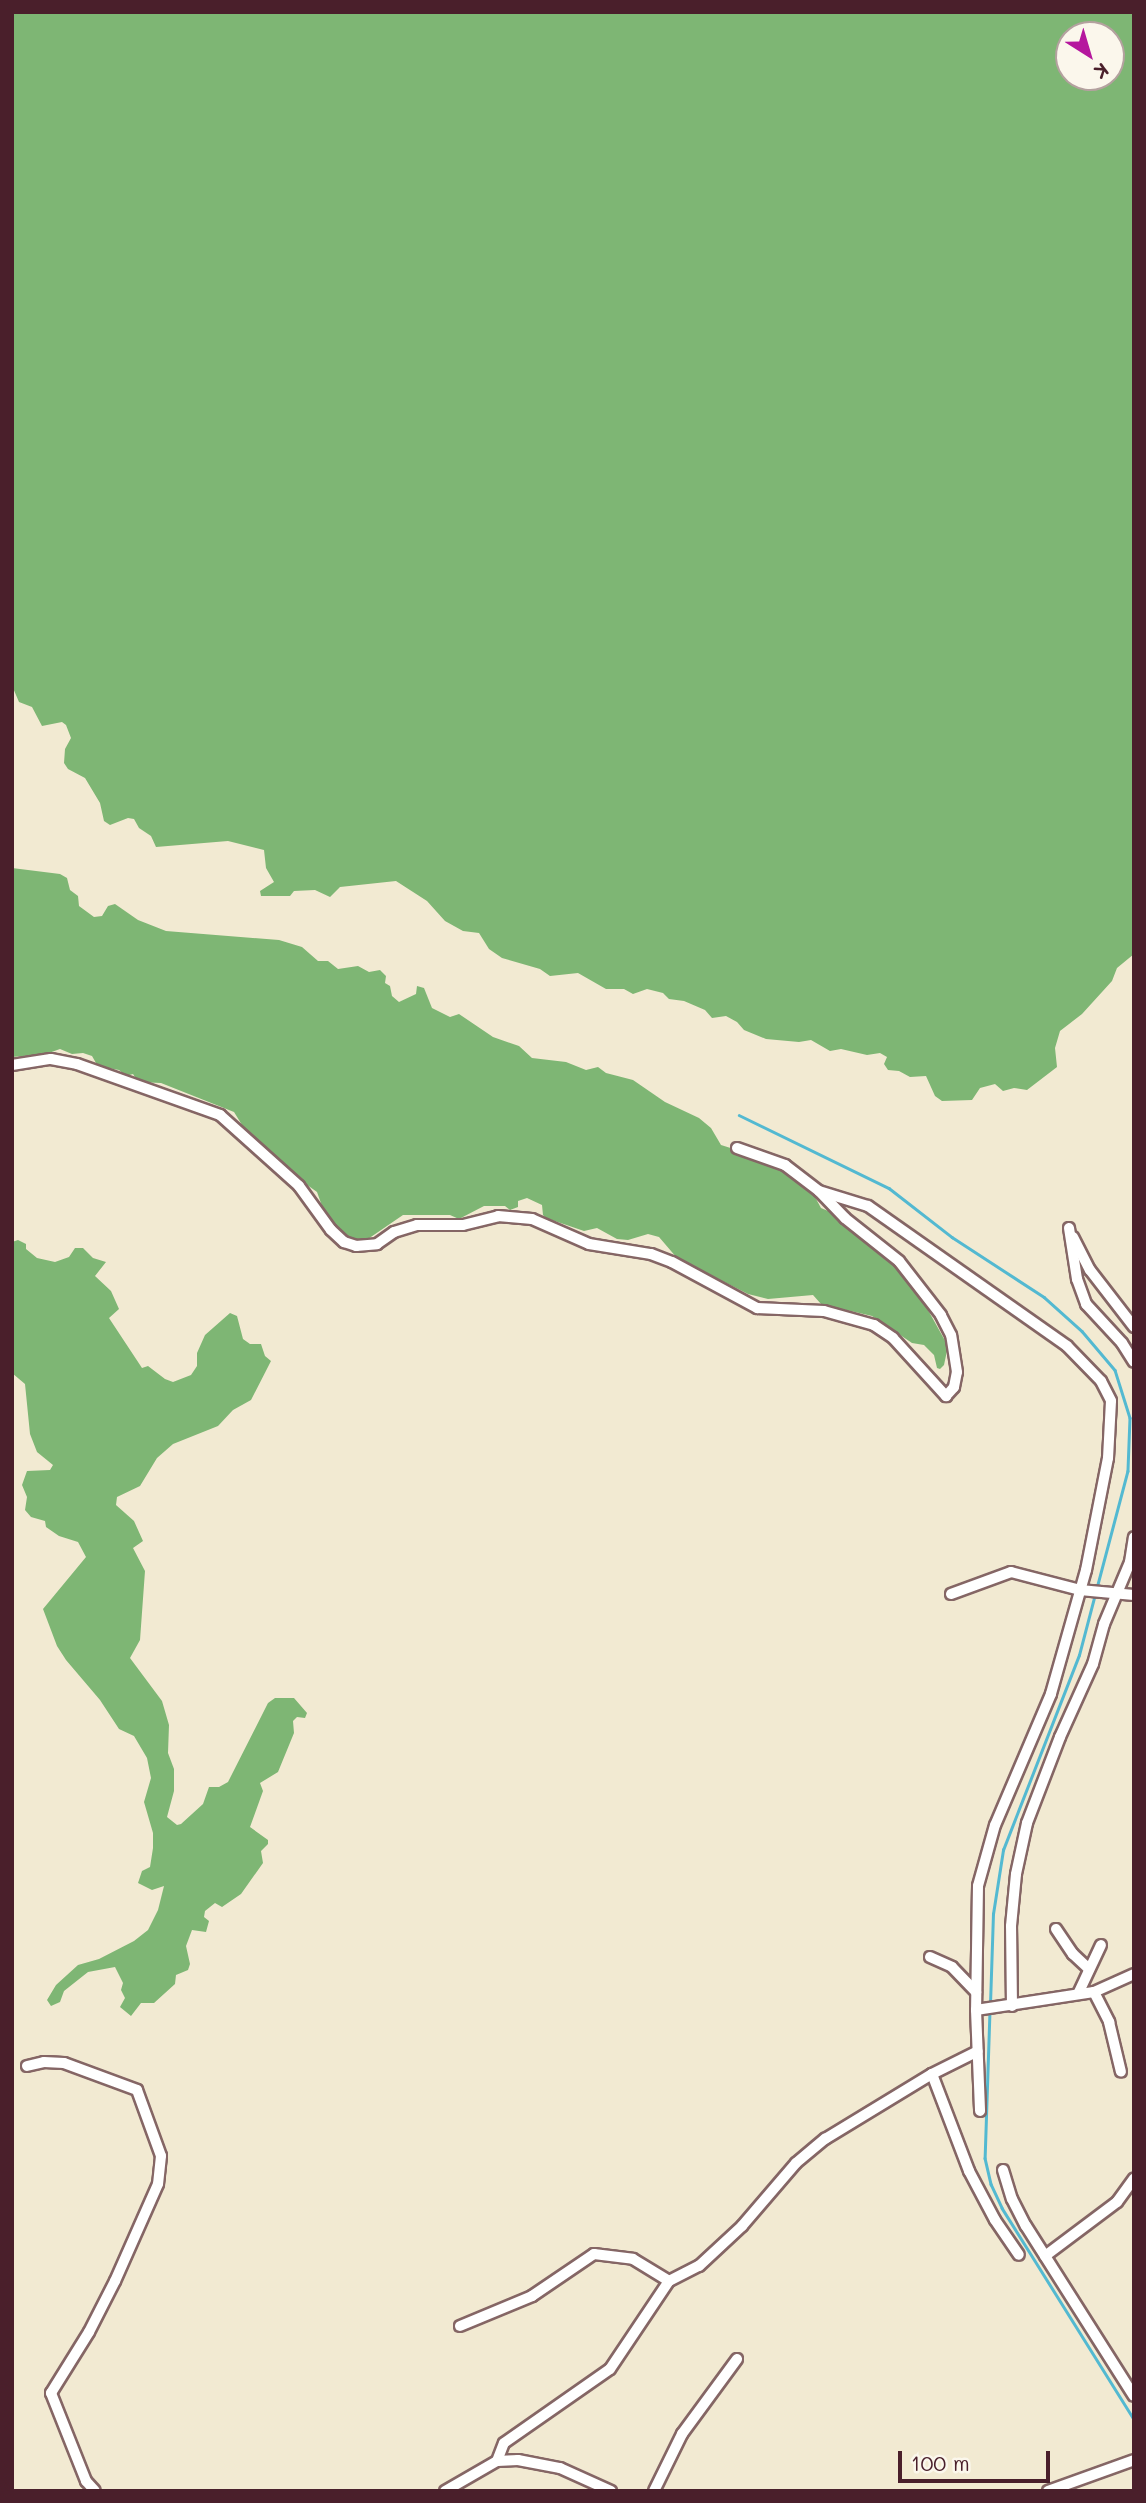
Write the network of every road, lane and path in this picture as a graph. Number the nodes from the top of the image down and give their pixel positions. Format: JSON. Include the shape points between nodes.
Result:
{"nodes":[{"id":1,"x":12,"y":1065,"type":"edge"},
{"id":2,"x":737,"y":1148,"type":"dead end"},
{"id":3,"x":819,"y":1191,"type":"junction"},
{"id":4,"x":1134,"y":1327,"type":"edge"},
{"id":5,"x":1134,"y":1362,"type":"edge"},
{"id":6,"x":1134,"y":1537,"type":"edge"},
{"id":7,"x":1080,"y":1590,"type":"junction"},
{"id":8,"x":951,"y":1594,"type":"dead end"},
{"id":9,"x":1115,"y":1595,"type":"junction"},
{"id":10,"x":1134,"y":1595,"type":"edge"},
{"id":11,"x":1056,"y":1929,"type":"dead end"},
{"id":12,"x":1101,"y":1945,"type":"dead end"},
{"id":13,"x":930,"y":1957,"type":"dead end"},
{"id":14,"x":1088,"y":1968,"type":"junction"},
{"id":15,"x":1134,"y":1974,"type":"edge"},
{"id":16,"x":976,"y":1992,"type":"junction"},
{"id":17,"x":1094,"y":1992,"type":"junction"},
{"id":18,"x":1078,"y":1994,"type":"junction"},
{"id":19,"x":1012,"y":2006,"type":"junction"},
{"id":20,"x":976,"y":2010,"type":"junction"},
{"id":21,"x":978,"y":2051,"type":"junction"},
{"id":22,"x":27,"y":2066,"type":"dead end"},
{"id":23,"x":1121,"y":2072,"type":"dead end"},
{"id":24,"x":932,"y":2074,"type":"junction"},
{"id":25,"x":980,"y":2111,"type":"dead end"},
{"id":26,"x":1003,"y":2170,"type":"dead end"},
{"id":27,"x":1134,"y":2179,"type":"edge"},
{"id":28,"x":1018,"y":2255,"type":"dead end"},
{"id":29,"x":1045,"y":2256,"type":"junction"},
{"id":30,"x":669,"y":2281,"type":"junction"},
{"id":31,"x":460,"y":2326,"type":"dead end"},
{"id":32,"x":737,"y":2359,"type":"dead end"},
{"id":33,"x":1134,"y":2396,"type":"edge"},
{"id":34,"x":497,"y":2460,"type":"junction"},
{"id":35,"x":1134,"y":2460,"type":"edge"},
{"id":36,"x":95,"y":2491,"type":"edge"},
{"id":37,"x":445,"y":2491,"type":"edge"},
{"id":38,"x":611,"y":2491,"type":"edge"},
{"id":39,"x":653,"y":2491,"type":"edge"},
{"id":40,"x":1048,"y":2491,"type":"edge"}],
"edges":[{"from":1,"to":3,"type":"street","via":[[51,1059],[77,1064],[220,1115],[299,1186],[331,1230],[356,1247],[377,1244],[394,1232],[417,1225],[463,1225],[498,1216],[532,1219],[589,1244],[672,1262],[757,1308],[824,1311],[874,1325],[893,1338],[946,1396],[954,1387],[957,1372],[951,1335],[941,1315],[899,1261]]},
{"from":2,"to":3,"type":"street","via":[[785,1166]]},
{"from":3,"to":7,"type":"street","via":[[843,1196],[879,1213],[1042,1326],[1101,1381],[1111,1401],[1111,1433]]},
{"from":4,"to":5,"type":"street","via":[[1090,1270],[1069,1228],[1086,1304]]},
{"from":6,"to":9,"type":"street","via":[[1130,1562]]},
{"from":7,"to":8,"type":"street","via":[[1011,1572]]},
{"from":7,"to":9,"type":"street"},
{"from":7,"to":16,"type":"street","via":[[1051,1694],[995,1825],[978,1886]]},
{"from":9,"to":10,"type":"street"},
{"from":9,"to":19,"type":"street","via":[[1093,1664],[1027,1823],[1011,1926]]},
{"from":11,"to":14,"type":"street"},
{"from":12,"to":14,"type":"street"},
{"from":13,"to":16,"type":"street","via":[[951,1968]]},
{"from":14,"to":18,"type":"street"},
{"from":15,"to":17,"type":"street"},
{"from":16,"to":20,"type":"street"},
{"from":17,"to":18,"type":"street"},
{"from":17,"to":23,"type":"street","via":[[1109,2022]]},
{"from":18,"to":19,"type":"street"},
{"from":19,"to":20,"type":"street"},
{"from":20,"to":21,"type":"street"},
{"from":21,"to":24,"type":"street"},
{"from":21,"to":25,"type":"street"},
{"from":22,"to":36,"type":"street","via":[[64,2063],[137,2090],[161,2156],[158,2184],[115,2281],[51,2393],[86,2481]]},
{"from":24,"to":28,"type":"street","via":[[969,2171]]},
{"from":24,"to":30,"type":"street","via":[[825,2139],[796,2163],[742,2226],[699,2266]]},
{"from":26,"to":29,"type":"street","via":[[1012,2199]]},
{"from":27,"to":29,"type":"street","via":[[1117,2202]]},
{"from":29,"to":33,"type":"street"},
{"from":30,"to":31,"type":"street","via":[[633,2259],[594,2254],[532,2296]]},
{"from":30,"to":34,"type":"street","via":[[610,2369],[504,2443]]},
{"from":32,"to":39,"type":"street","via":[[682,2434]]},
{"from":34,"to":37,"type":"street"},
{"from":34,"to":38,"type":"street","via":[[560,2468]]},
{"from":35,"to":40,"type":"street"}]}
